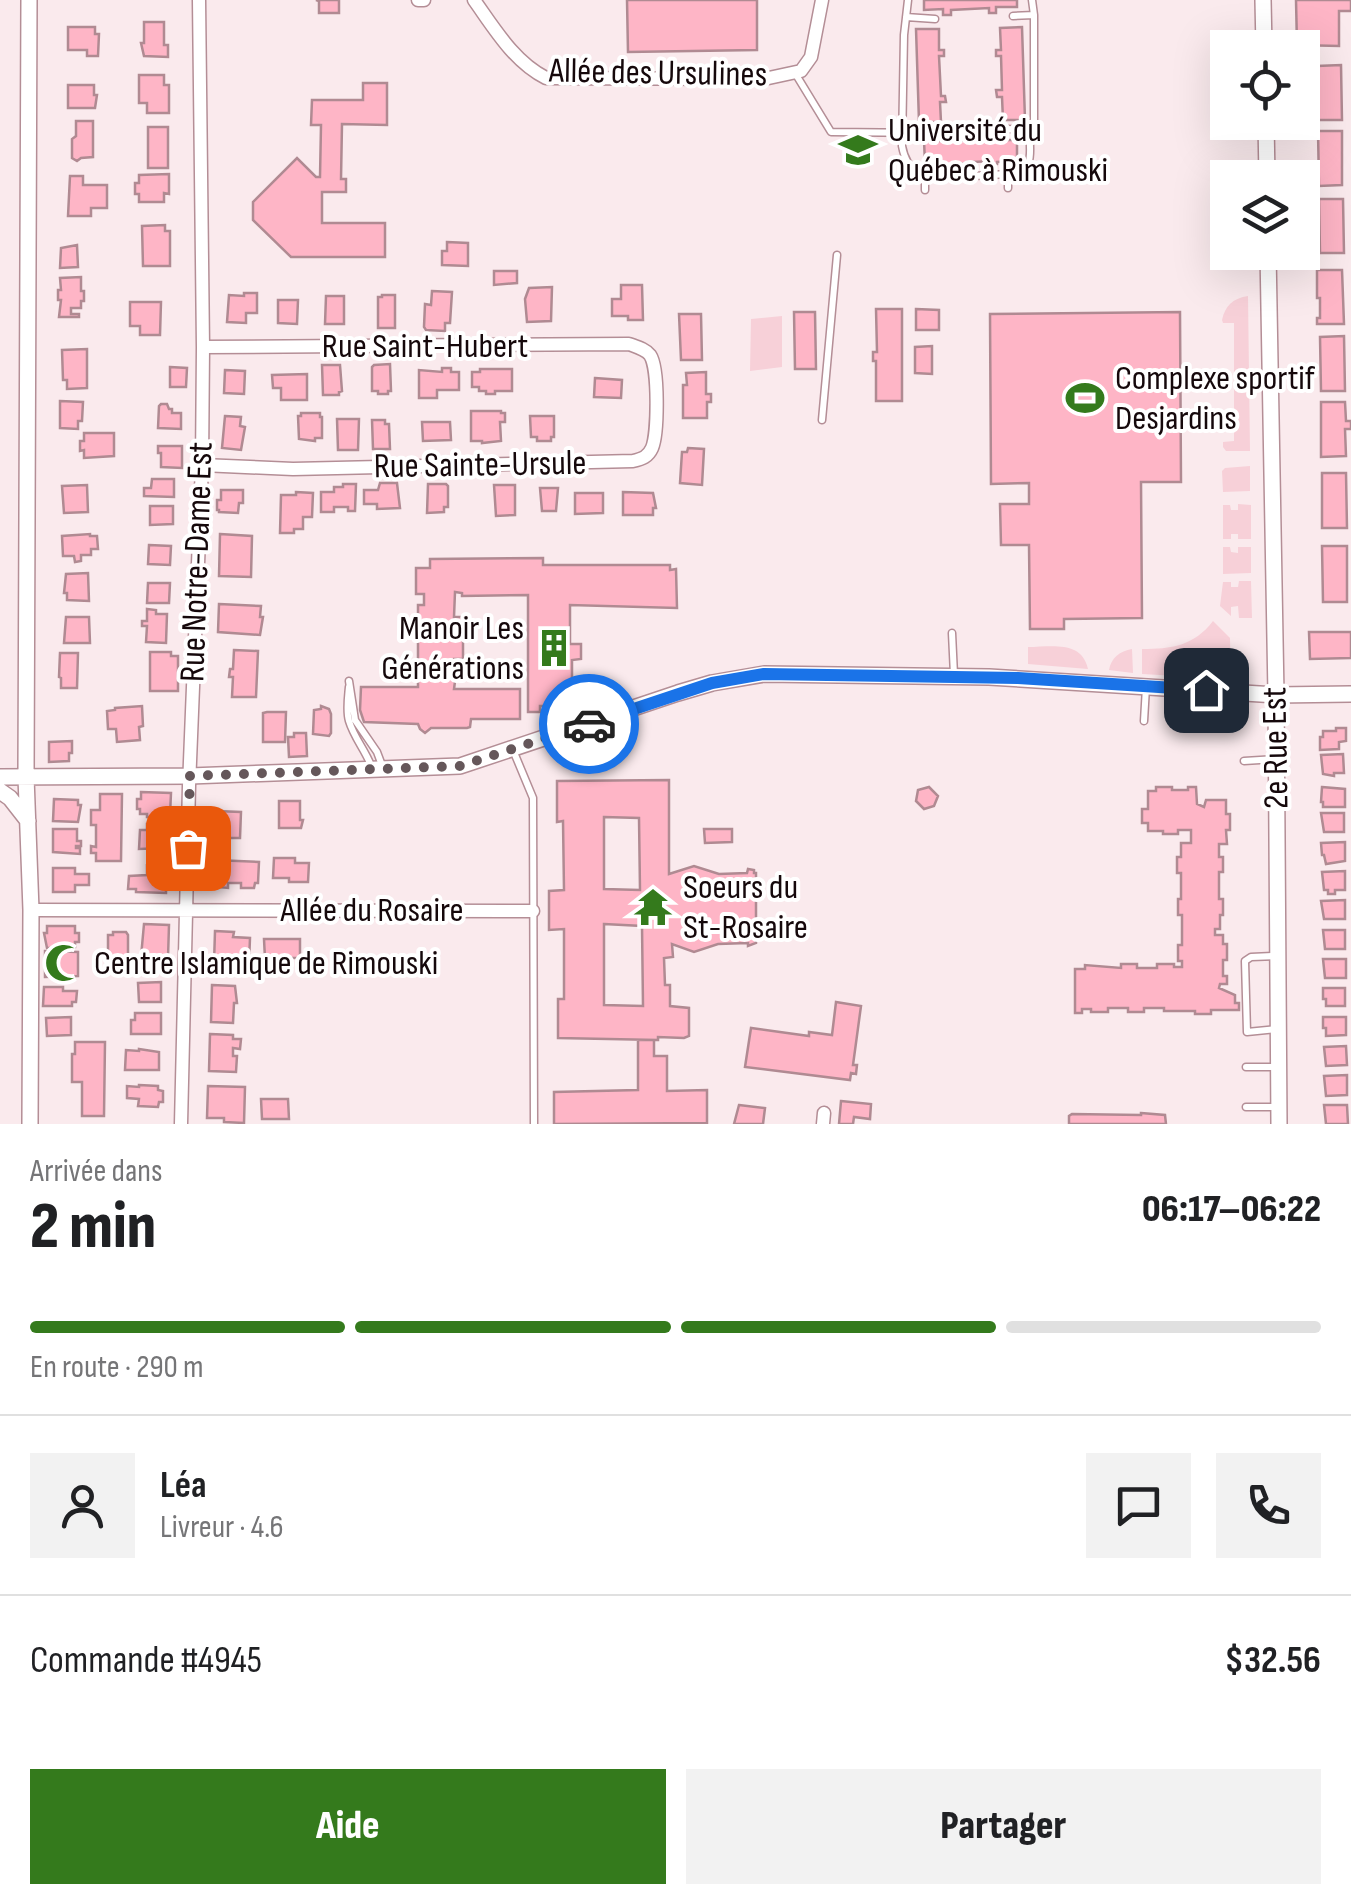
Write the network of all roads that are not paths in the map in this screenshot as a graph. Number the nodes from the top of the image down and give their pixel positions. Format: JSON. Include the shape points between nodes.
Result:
{"nodes":[{"id":1,"x":29,"y":0,"type":"edge"},
{"id":2,"x":199,"y":0,"type":"edge"},
{"id":3,"x":474,"y":0,"type":"edge"},
{"id":4,"x":822,"y":0,"type":"edge"},
{"id":5,"x":908,"y":0,"type":"edge"},
{"id":6,"x":1032,"y":0,"type":"edge"},
{"id":7,"x":1264,"y":0,"type":"edge"},
{"id":8,"x":1034,"y":15,"type":"junction"},
{"id":9,"x":1012,"y":16,"type":"dead end"},
{"id":10,"x":906,"y":17,"type":"junction"},
{"id":11,"x":935,"y":18,"type":"dead end"},
{"id":12,"x":1264,"y":30,"type":"edge"},
{"id":13,"x":794,"y":72,"type":"junction"},
{"id":14,"x":1006,"y":129,"type":"dead end"},
{"id":15,"x":1029,"y":130,"type":"junction"},
{"id":16,"x":903,"y":132,"type":"junction"},
{"id":17,"x":931,"y":133,"type":"dead end"},
{"id":18,"x":1008,"y":174,"type":"junction"},
{"id":19,"x":925,"y":176,"type":"junction"},
{"id":20,"x":1008,"y":188,"type":"dead end"},
{"id":21,"x":925,"y":190,"type":"dead end"},
{"id":22,"x":837,"y":255,"type":"dead end"},
{"id":23,"x":1268,"y":270,"type":"edge"},
{"id":24,"x":203,"y":347,"type":"junction"},
{"id":25,"x":646,"y":350,"type":"joint"},
{"id":26,"x":822,"y":420,"type":"dead end"},
{"id":27,"x":202,"y":465,"type":"junction"},
{"id":28,"x":952,"y":633,"type":"dead end"},
{"id":29,"x":954,"y":676,"type":"junction"},
{"id":30,"x":1146,"y":686,"type":"junction"},
{"id":31,"x":1351,"y":694,"type":"edge"},
{"id":32,"x":1276,"y":695,"type":"junction"},
{"id":33,"x":1144,"y":722,"type":"dead end"},
{"id":34,"x":512,"y":750,"type":"junction"},
{"id":35,"x":1276,"y":759,"type":"junction"},
{"id":36,"x":1244,"y":761,"type":"dead end"},
{"id":37,"x":378,"y":769,"type":"junction"},
{"id":38,"x":190,"y":776,"type":"junction"},
{"id":39,"x":0,"y":777,"type":"edge"},
{"id":40,"x":26,"y":777,"type":"junction"},
{"id":41,"x":0,"y":791,"type":"edge"},
{"id":42,"x":28,"y":821,"type":"junction"},
{"id":43,"x":31,"y":910,"type":"junction"},
{"id":44,"x":186,"y":910,"type":"junction"},
{"id":45,"x":533,"y":910,"type":"junction"},
{"id":46,"x":1278,"y":956,"type":"junction"},
{"id":47,"x":1278,"y":1029,"type":"junction"},
{"id":48,"x":1246,"y":1067,"type":"dead end"},
{"id":49,"x":1279,"y":1067,"type":"junction"},
{"id":50,"x":1246,"y":1106,"type":"dead end"},
{"id":51,"x":1279,"y":1106,"type":"junction"},
{"id":52,"x":30,"y":1124,"type":"edge"},
{"id":53,"x":180,"y":1124,"type":"edge"},
{"id":54,"x":534,"y":1124,"type":"edge"},
{"id":55,"x":1279,"y":1124,"type":"edge"}],
"edges":[{"from":1,"to":40,"type":"street"},
{"from":2,"to":24,"type":"street","name":"Rue Notre-Dame Est"},
{"from":3,"to":13,"type":"street","name":"Allée des Ursulines","via":[[514,54],[546,78],[764,80]]},
{"from":4,"to":13,"type":"street","name":"Allée des Ursulines","via":[[811,57]]},
{"from":5,"to":10,"type":"lane"},
{"from":6,"to":8,"type":"lane"},
{"from":7,"to":12,"type":"street"},
{"from":8,"to":9,"type":"lane"},
{"from":8,"to":15,"type":"lane"},
{"from":10,"to":11,"type":"lane"},
{"from":10,"to":16,"type":"lane"},
{"from":13,"to":16,"type":"lane","via":[[831,132]]},
{"from":14,"to":15,"type":"lane"},
{"from":15,"to":18,"type":"lane","via":[[1026,169]]},
{"from":16,"to":17,"type":"lane"},
{"from":16,"to":19,"type":"lane","via":[[904,157]]},
{"from":18,"to":19,"type":"lane"},
{"from":18,"to":20,"type":"lane"},
{"from":19,"to":21,"type":"lane"},
{"from":22,"to":26,"type":"lane"},
{"from":23,"to":32,"type":"street","name":"2e Rue Est"},
{"from":24,"to":25,"type":"street","name":"Rue Saint-Hubert","via":[[630,344]]},
{"from":24,"to":27,"type":"street","name":"Rue Notre-Dame Est"},
{"from":25,"to":27,"type":"street","name":"Rue Sainte-Ursule","via":[[657,373],[654,445],[634,462]]},
{"from":27,"to":38,"type":"street","name":"Rue Notre-Dame Est"},
{"from":28,"to":29,"type":"lane"},
{"from":29,"to":30,"type":"street"},
{"from":29,"to":34,"type":"street","via":[[801,668],[764,674],[712,683]]},
{"from":30,"to":32,"type":"street"},
{"from":30,"to":33,"type":"lane"},
{"from":31,"to":32,"type":"street"},
{"from":32,"to":35,"type":"street","name":"2e Rue Est"},
{"from":34,"to":37,"type":"street","via":[[460,766]]},
{"from":34,"to":45,"type":"lane","via":[[532,798]]},
{"from":35,"to":36,"type":"lane"},
{"from":35,"to":46,"type":"street","name":"2e Rue Est"},
{"from":37,"to":37,"type":"lane","via":[[377,752],[355,720],[349,680],[348,717]]},
{"from":37,"to":38,"type":"street"},
{"from":38,"to":40,"type":"street"},
{"from":38,"to":44,"type":"street","name":"Rue Notre-Dame Est"},
{"from":39,"to":40,"type":"street"},
{"from":40,"to":42,"type":"street"},
{"from":41,"to":42,"type":"street"},
{"from":42,"to":43,"type":"street"},
{"from":43,"to":44,"type":"street","name":"Allée du Rosaire"},
{"from":43,"to":52,"type":"street"},
{"from":44,"to":45,"type":"street","name":"Allée du Rosaire"},
{"from":44,"to":53,"type":"street","name":"Rue Notre-Dame Est"},
{"from":45,"to":54,"type":"lane"},
{"from":46,"to":47,"type":"street","name":"2e Rue Est"},
{"from":46,"to":47,"type":"lane","via":[[1245,961],[1247,1032]]},
{"from":47,"to":49,"type":"street","name":"2e Rue Est"},
{"from":48,"to":49,"type":"lane"},
{"from":49,"to":51,"type":"street","name":"2e Rue Est"},
{"from":50,"to":51,"type":"lane"},
{"from":51,"to":55,"type":"street","name":"2e Rue Est"}]}
